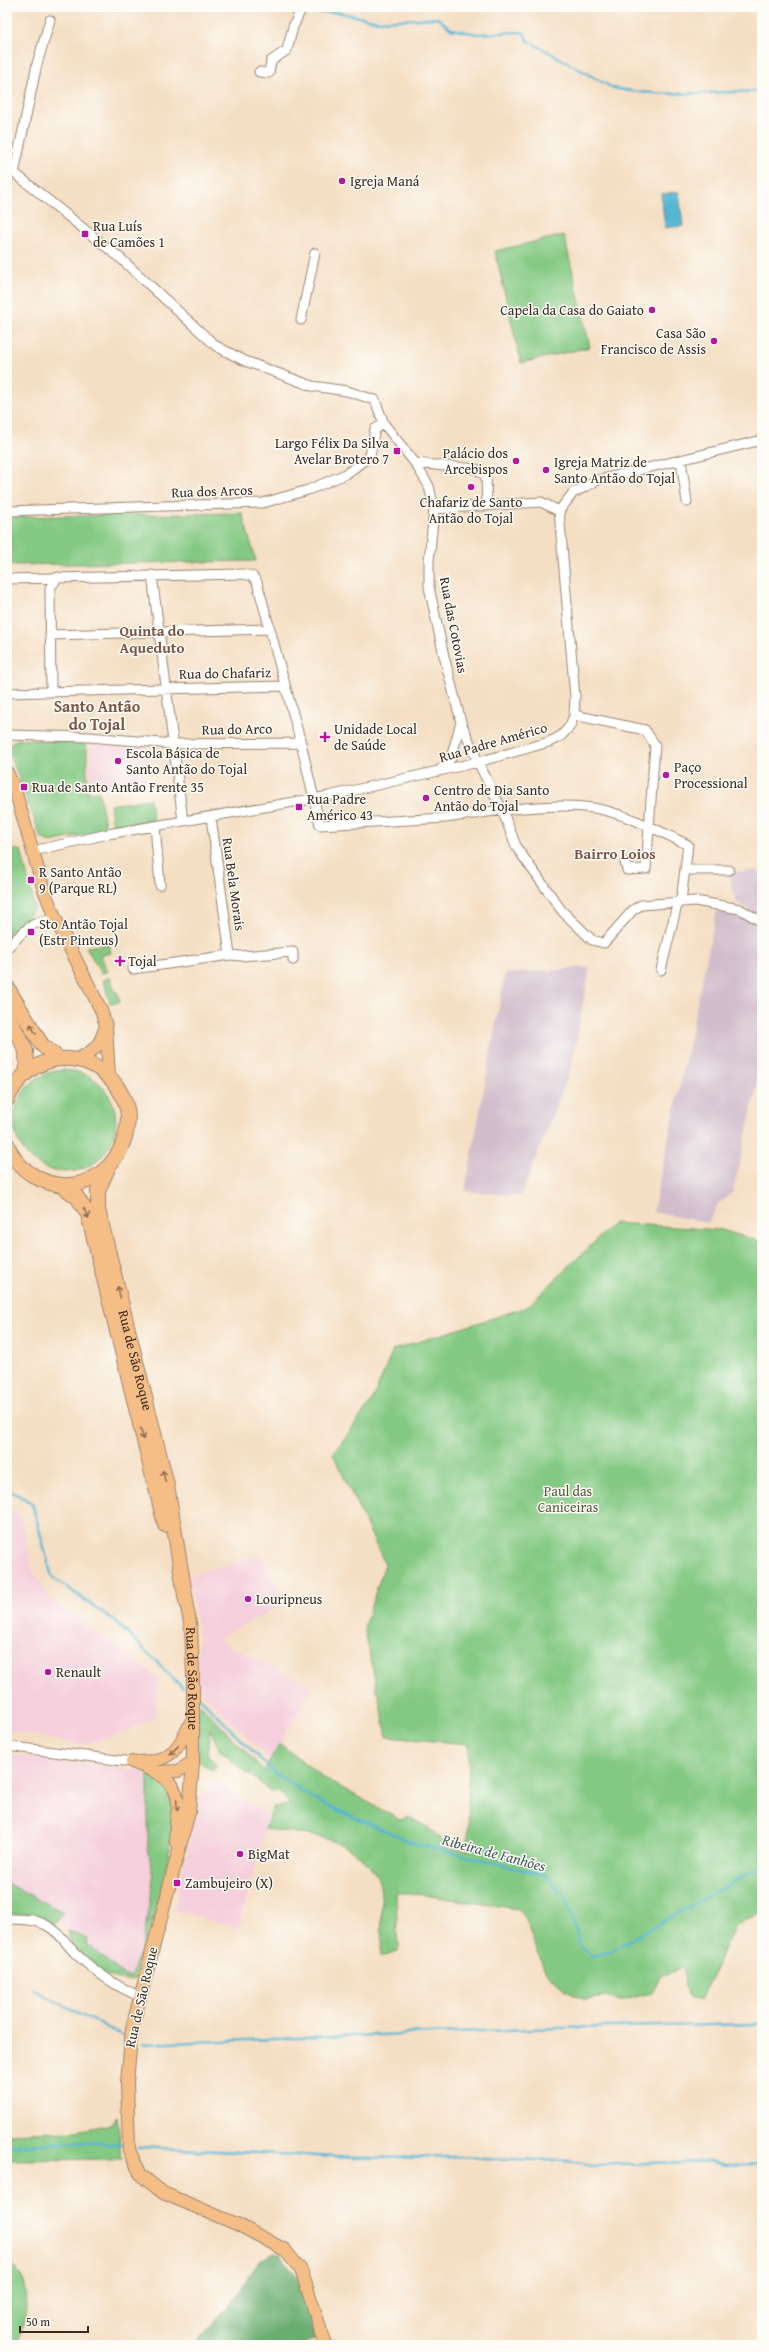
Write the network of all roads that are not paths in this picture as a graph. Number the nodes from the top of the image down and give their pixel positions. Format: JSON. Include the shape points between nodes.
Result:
{"nodes":[{"id":1,"x":301,"y":10,"type":"edge"},
{"id":2,"x":50,"y":20,"type":"dead end"},
{"id":3,"x":259,"y":72,"type":"dead end"},
{"id":4,"x":11,"y":170,"type":"edge"},
{"id":5,"x":315,"y":253,"type":"dead end"},
{"id":6,"x":301,"y":320,"type":"dead end"},
{"id":7,"x":384,"y":424,"type":"junction"},
{"id":8,"x":762,"y":440,"type":"edge"},
{"id":9,"x":681,"y":460,"type":"junction"},
{"id":10,"x":415,"y":463,"type":"junction"},
{"id":11,"x":687,"y":502,"type":"dead end"},
{"id":12,"x":488,"y":506,"type":"junction"},
{"id":13,"x":434,"y":509,"type":"junction"},
{"id":14,"x":7,"y":511,"type":"edge"},
{"id":15,"x":558,"y":511,"type":"junction"},
{"id":16,"x":152,"y":575,"type":"junction"},
{"id":17,"x":58,"y":577,"type":"junction"},
{"id":18,"x":7,"y":578,"type":"edge"},
{"id":19,"x":268,"y":629,"type":"junction"},
{"id":20,"x":160,"y":632,"type":"junction"},
{"id":21,"x":50,"y":635,"type":"junction"},
{"id":22,"x":284,"y":686,"type":"junction"},
{"id":23,"x":166,"y":689,"type":"junction"},
{"id":24,"x":51,"y":692,"type":"junction"},
{"id":25,"x":7,"y":693,"type":"edge"},
{"id":26,"x":574,"y":715,"type":"junction"},
{"id":27,"x":461,"y":722,"type":"junction"},
{"id":28,"x":7,"y":734,"type":"edge"},
{"id":29,"x":301,"y":743,"type":"junction"},
{"id":30,"x":174,"y":744,"type":"junction"},
{"id":31,"x":456,"y":748,"type":"junction"},
{"id":32,"x":478,"y":762,"type":"junction"},
{"id":33,"x":466,"y":765,"type":"junction"},
{"id":34,"x":7,"y":772,"type":"edge"},
{"id":35,"x":438,"y":772,"type":"junction"},
{"id":36,"x":315,"y":799,"type":"junction"},
{"id":37,"x":502,"y":810,"type":"junction"},
{"id":38,"x":211,"y":817,"type":"junction"},
{"id":39,"x":183,"y":821,"type":"junction"},
{"id":40,"x":155,"y":826,"type":"junction"},
{"id":41,"x":650,"y":826,"type":"junction"},
{"id":42,"x":33,"y":851,"type":"junction"},
{"id":43,"x":626,"y":862,"type":"dead end"},
{"id":44,"x":685,"y":870,"type":"junction"},
{"id":45,"x":729,"y":870,"type":"dead end"},
{"id":46,"x":160,"y":884,"type":"dead end"},
{"id":47,"x":680,"y":901,"type":"junction"},
{"id":48,"x":56,"y":920,"type":"junction"},
{"id":49,"x":762,"y":922,"type":"edge"},
{"id":50,"x":7,"y":948,"type":"edge"},
{"id":51,"x":230,"y":955,"type":"junction"},
{"id":52,"x":293,"y":960,"type":"dead end"},
{"id":53,"x":133,"y":969,"type":"dead end"},
{"id":54,"x":661,"y":970,"type":"dead end"},
{"id":55,"x":7,"y":986,"type":"edge"},
{"id":56,"x":7,"y":1014,"type":"edge"},
{"id":57,"x":106,"y":1026,"type":"junction"},
{"id":58,"x":58,"y":1058,"type":"junction"},
{"id":59,"x":78,"y":1060,"type":"junction"},
{"id":60,"x":27,"y":1071,"type":"junction"},
{"id":61,"x":110,"y":1076,"type":"junction"},
{"id":62,"x":7,"y":1100,"type":"edge"},
{"id":63,"x":7,"y":1144,"type":"edge"},
{"id":64,"x":12,"y":1159,"type":"edge"},
{"id":65,"x":108,"y":1168,"type":"junction"},
{"id":66,"x":61,"y":1185,"type":"junction"},
{"id":67,"x":186,"y":1601,"type":"junction"},
{"id":68,"x":192,"y":1717,"type":"junction"},
{"id":69,"x":7,"y":1746,"type":"edge"},
{"id":70,"x":132,"y":1762,"type":"junction"},
{"id":71,"x":193,"y":1762,"type":"junction"},
{"id":72,"x":159,"y":1772,"type":"junction"},
{"id":73,"x":177,"y":1853,"type":"junction"},
{"id":74,"x":7,"y":1919,"type":"edge"},
{"id":75,"x":139,"y":1996,"type":"junction"},
{"id":76,"x":326,"y":2345,"type":"edge"}],
"edges":[{"from":1,"to":3,"type":"street","via":[[287,50],[271,61],[269,73]]},
{"from":2,"to":4,"type":"street","via":[[36,64]]},
{"from":4,"to":7,"type":"street","name":"Rua das Cotovias","via":[[120,258],[216,346],[244,361],[312,386],[347,391],[375,400]]},
{"from":5,"to":6,"type":"street"},
{"from":7,"to":10,"type":"street","name":"Rua das Cotovias"},
{"from":7,"to":14,"type":"street","name":"Rua dos Arcos","via":[[375,429],[370,456],[346,474],[308,490],[263,503]]},
{"from":8,"to":9,"type":"street"},
{"from":9,"to":11,"type":"street"},
{"from":9,"to":15,"type":"street","via":[[585,485],[573,493]]},
{"from":10,"to":12,"type":"street","via":[[476,469],[486,476]]},
{"from":10,"to":13,"type":"street","name":"Rua das Cotovias","via":[[429,486]]},
{"from":12,"to":13,"type":"street"},
{"from":12,"to":15,"type":"street","via":[[541,502]]},
{"from":13,"to":27,"type":"street","name":"Rua das Cotovias","via":[[429,587]]},
{"from":15,"to":26,"type":"street","name":"Rua Padre Américo"},
{"from":16,"to":17,"type":"street"},
{"from":16,"to":19,"type":"street","via":[[221,573],[252,576],[257,582]]},
{"from":16,"to":20,"type":"street"},
{"from":17,"to":18,"type":"street"},
{"from":17,"to":21,"type":"street","via":[[50,588]]},
{"from":19,"to":20,"type":"street"},
{"from":19,"to":22,"type":"street"},
{"from":20,"to":21,"type":"street"},
{"from":20,"to":23,"type":"street"},
{"from":21,"to":24,"type":"street"},
{"from":22,"to":23,"type":"street","name":"Rua do Chafariz"},
{"from":22,"to":29,"type":"street"},
{"from":23,"to":24,"type":"street","name":"Rua do Chafariz"},
{"from":23,"to":30,"type":"street"},
{"from":24,"to":25,"type":"street","name":"Rua do Chafariz"},
{"from":26,"to":32,"type":"street","name":"Rua Padre Américo","via":[[570,726],[561,736],[550,742]]},
{"from":26,"to":41,"type":"street","via":[[645,730],[655,745]]},
{"from":27,"to":31,"type":"street","name":"Rua das Cotovias"},
{"from":27,"to":32,"type":"street","name":"Rua das Cotovias"},
{"from":28,"to":30,"type":"street","name":"Rua do Arco"},
{"from":29,"to":30,"type":"street","name":"Rua do Arco"},
{"from":29,"to":36,"type":"street"},
{"from":30,"to":39,"type":"street"},
{"from":31,"to":33,"type":"street"},
{"from":31,"to":35,"type":"street","name":"Rua das Cotovias","via":[[447,764]]},
{"from":32,"to":33,"type":"street","name":"Rua Padre Américo"},
{"from":32,"to":37,"type":"street","name":"Rua das Cotovias"},
{"from":33,"to":35,"type":"street","name":"Rua Padre Américo"},
{"from":34,"to":42,"type":"main road"},
{"from":35,"to":36,"type":"street","name":"Rua Padre Américo"},
{"from":36,"to":37,"type":"street","via":[[320,825],[445,818]]},
{"from":36,"to":38,"type":"street","name":"Rua Padre Américo"},
{"from":37,"to":41,"type":"street","via":[[542,806],[602,810]]},
{"from":37,"to":47,"type":"street","name":"Rua das Cotovias","via":[[517,848],[562,911],[592,940],[604,942],[633,910],[641,905]]},
{"from":38,"to":39,"type":"street","name":"Rua Padre Américo"},
{"from":38,"to":51,"type":"street","name":"Rua Bela Morais"},
{"from":39,"to":40,"type":"street","name":"Rua Padre Américo"},
{"from":40,"to":42,"type":"street","name":"Rua Padre Américo"},
{"from":40,"to":46,"type":"street"},
{"from":41,"to":43,"type":"street","via":[[646,869],[627,870]]},
{"from":41,"to":44,"type":"street","via":[[688,845]]},
{"from":42,"to":48,"type":"main road"},
{"from":44,"to":45,"type":"street"},
{"from":44,"to":47,"type":"street"},
{"from":47,"to":49,"type":"street","via":[[740,909]]},
{"from":47,"to":54,"type":"street"},
{"from":48,"to":50,"type":"street","via":[[42,919],[35,923]]},
{"from":48,"to":57,"type":"main road","via":[[98,1003]]},
{"from":51,"to":52,"type":"street","via":[[293,952]]},
{"from":51,"to":53,"type":"street"},
{"from":58,"to":55,"type":"highway","one_way":true,"via":[[42,1045]]},
{"from":56,"to":60,"type":"highway","via":[[26,1051]]},
{"from":57,"to":59,"type":"main road","via":[[101,1042]]},
{"from":57,"to":61,"type":"main road"},
{"from":58,"to":59,"type":"highway"},
{"from":58,"to":60,"type":"highway"},
{"from":59,"to":61,"type":"highway","via":[[95,1066]]},
{"from":60,"to":62,"type":"highway","via":[[12,1088]]},
{"from":61,"to":65,"type":"highway","via":[[123,1095],[128,1114],[127,1134],[120,1153]]},
{"from":63,"to":64,"type":"highway"},
{"from":64,"to":66,"type":"highway","via":[[40,1180]]},
{"from":65,"to":66,"type":"highway","via":[[83,1182]]},
{"from":67,"to":65,"type":"highway","name":"Rua de São Roque","one_way":true,"via":[[167,1485],[98,1210],[98,1191]]},
{"from":66,"to":67,"type":"highway","name":"Rua de São Roque","one_way":true,"via":[[77,1197],[88,1214],[154,1484]]},
{"from":67,"to":68,"type":"main road","name":"Rua de São Roque","via":[[191,1630]]},
{"from":68,"to":70,"type":"main road","one_way":true,"via":[[175,1751],[154,1762]]},
{"from":68,"to":71,"type":"main road","name":"Rua de São Roque"},
{"from":69,"to":70,"type":"street"},
{"from":70,"to":72,"type":"main road"},
{"from":71,"to":72,"type":"main road","via":[[178,1771]]},
{"from":71,"to":73,"type":"main road","name":"Rua de São Roque","via":[[189,1812]]},
{"from":72,"to":73,"type":"main road","one_way":true,"via":[[174,1788],[178,1804],[175,1837]]},
{"from":73,"to":75,"type":"main road","name":"Rua de São Roque"},
{"from":74,"to":75,"type":"street","via":[[28,1920],[46,1925],[62,1936],[83,1960],[110,1981]]},
{"from":75,"to":76,"type":"main road","name":"Rua de São Roque","via":[[132,2028],[126,2082],[129,2150],[136,2166],[149,2183],[163,2193],[239,2225],[285,2250],[301,2270]]}]}
